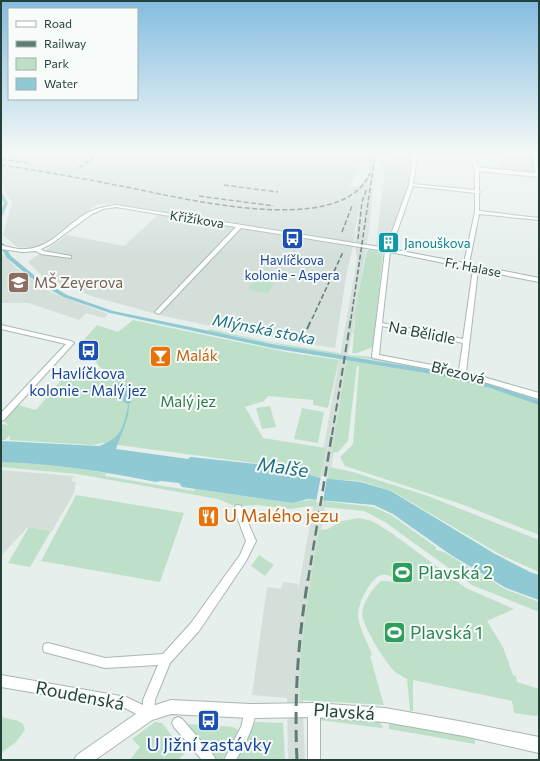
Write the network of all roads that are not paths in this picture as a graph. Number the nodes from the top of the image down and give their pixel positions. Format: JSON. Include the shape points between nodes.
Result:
{"nodes":[{"id":1,"x":410,"y":187,"type":"edge"},
{"id":2,"x":425,"y":187,"type":"edge"},
{"id":3,"x":478,"y":187,"type":"edge"},
{"id":4,"x":478,"y":192,"type":"junction"},
{"id":5,"x":477,"y":212,"type":"junction"},
{"id":6,"x":539,"y":219,"type":"edge"},
{"id":7,"x":240,"y":226,"type":"junction"},
{"id":8,"x":360,"y":246,"type":"joint"},
{"id":9,"x":1,"y":247,"type":"edge"},
{"id":10,"x":37,"y":249,"type":"junction"},
{"id":11,"x":388,"y":250,"type":"junction"},
{"id":12,"x":69,"y":257,"type":"dead end"},
{"id":13,"x":466,"y":265,"type":"junction"},
{"id":14,"x":476,"y":267,"type":"junction"},
{"id":15,"x":539,"y":280,"type":"edge"},
{"id":16,"x":158,"y":312,"type":"dead end"},
{"id":17,"x":379,"y":324,"type":"junction"},
{"id":18,"x":1,"y":327,"type":"edge"},
{"id":19,"x":466,"y":342,"type":"junction"},
{"id":20,"x":462,"y":373,"type":"junction"},
{"id":21,"x":539,"y":396,"type":"edge"},
{"id":22,"x":1,"y":418,"type":"edge"},
{"id":23,"x":238,"y":509,"type":"dead end"},
{"id":24,"x":48,"y":648,"type":"dead end"},
{"id":25,"x":166,"y":659,"type":"junction"},
{"id":26,"x":1,"y":681,"type":"edge"},
{"id":27,"x":314,"y":710,"type":"junction"},
{"id":28,"x":250,"y":711,"type":"junction"},
{"id":29,"x":148,"y":714,"type":"junction"},
{"id":30,"x":178,"y":724,"type":"dead end"},
{"id":31,"x":539,"y":744,"type":"edge"},
{"id":32,"x":82,"y":760,"type":"edge"},
{"id":33,"x":210,"y":760,"type":"edge"},
{"id":34,"x":230,"y":760,"type":"edge"},
{"id":35,"x":314,"y":760,"type":"edge"}],
"edges":[{"from":1,"to":11,"type":"street"},
{"from":2,"to":4,"type":"street"},
{"from":3,"to":4,"type":"street"},
{"from":4,"to":5,"type":"street"},
{"from":5,"to":6,"type":"street"},
{"from":5,"to":13,"type":"street"},
{"from":7,"to":8,"type":"street","name":"Křižíkova"},
{"from":7,"to":10,"type":"street","name":"Křižíkova","via":[[116,206],[90,212],[47,245]]},
{"from":7,"to":16,"type":"street","name":"Křižíkova"},
{"from":8,"to":11,"type":"street","name":"Fr. Halase"},
{"from":9,"to":10,"type":"street","via":[[26,251]]},
{"from":10,"to":12,"type":"street"},
{"from":11,"to":13,"type":"street","name":"Fr. Halase"},
{"from":11,"to":17,"type":"street"},
{"from":13,"to":14,"type":"street","name":"Fr. Halase"},
{"from":14,"to":15,"type":"street","name":"Fr. Halase"},
{"from":14,"to":19,"type":"street"},
{"from":17,"to":19,"type":"street","name":"Na Bělidle"},
{"from":17,"to":20,"type":"street","name":"Březová","via":[[375,356]]},
{"from":18,"to":22,"type":"street","via":[[70,343]]},
{"from":19,"to":20,"type":"street"},
{"from":20,"to":21,"type":"street","name":"Březová"},
{"from":23,"to":25,"type":"street","via":[[251,541],[243,558],[195,627]]},
{"from":24,"to":25,"type":"street","via":[[105,663]]},
{"from":25,"to":29,"type":"street","via":[[149,700]]},
{"from":26,"to":29,"type":"street","name":"Roudenská","via":[[126,703]]},
{"from":27,"to":28,"type":"street","name":"Plavská"},
{"from":27,"to":31,"type":"street","name":"Plavská","via":[[404,717]]},
{"from":27,"to":35,"type":"street"},
{"from":28,"to":29,"type":"street","name":"Plavská","via":[[171,707]]},
{"from":28,"to":34,"type":"street","via":[[246,729]]},
{"from":29,"to":32,"type":"street","name":"Plavská"},
{"from":30,"to":33,"type":"street"}]}
